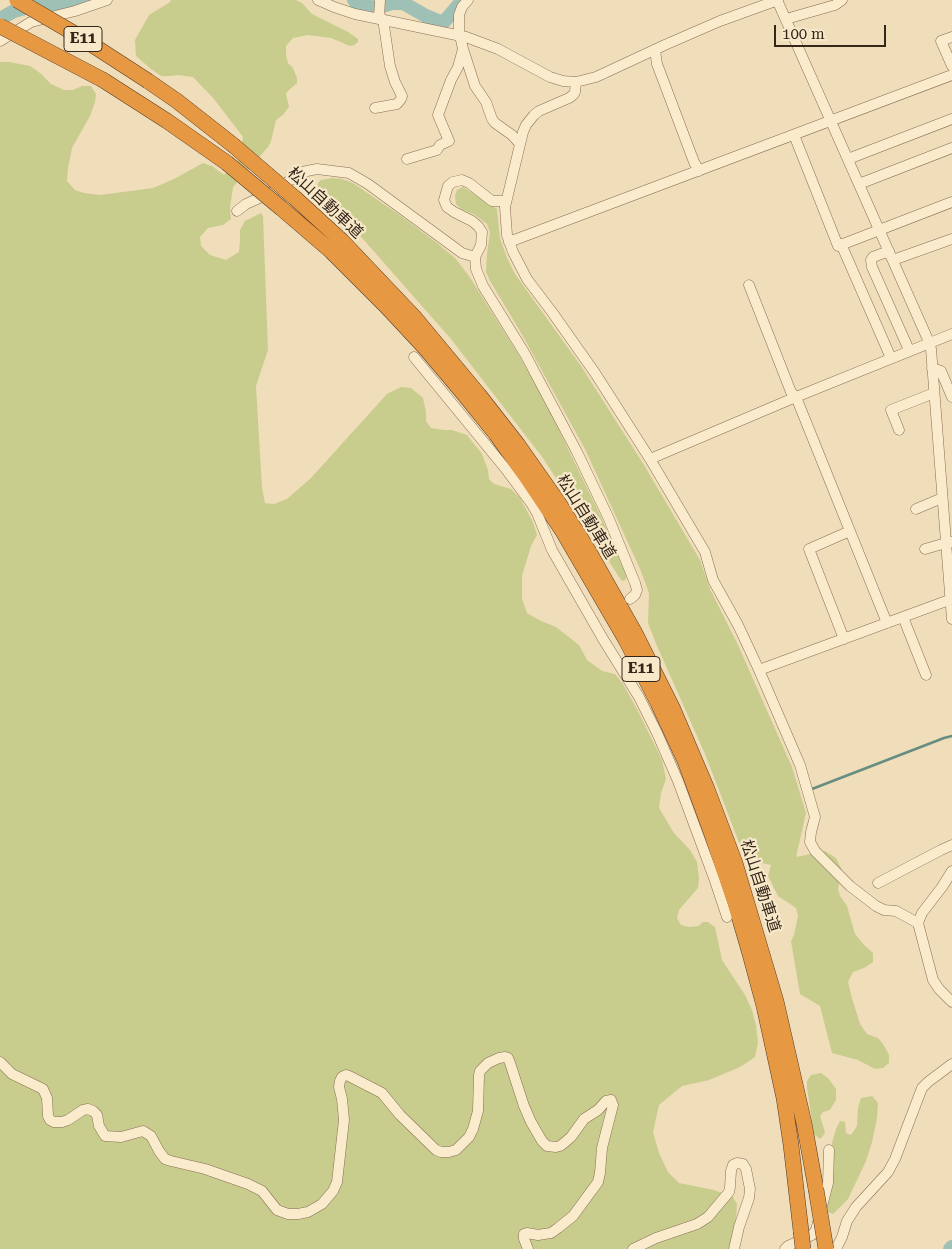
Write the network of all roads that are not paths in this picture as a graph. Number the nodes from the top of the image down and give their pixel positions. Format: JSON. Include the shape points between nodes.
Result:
{"nodes":[{"id":1,"x":17,"y":0,"type":"edge"},
{"id":2,"x":107,"y":0,"type":"edge"},
{"id":3,"x":318,"y":0,"type":"edge"},
{"id":4,"x":380,"y":0,"type":"edge"},
{"id":5,"x":468,"y":0,"type":"edge"},
{"id":6,"x":778,"y":0,"type":"edge"},
{"id":7,"x":842,"y":0,"type":"edge"},
{"id":8,"x":381,"y":19,"type":"junction"},
{"id":9,"x":786,"y":19,"type":"junction"},
{"id":10,"x":0,"y":26,"type":"edge"},
{"id":11,"x":460,"y":36,"type":"junction"},
{"id":12,"x":952,"y":37,"type":"edge"},
{"id":13,"x":0,"y":41,"type":"edge"},
{"id":14,"x":463,"y":49,"type":"junction"},
{"id":15,"x":655,"y":50,"type":"junction"},
{"id":16,"x":952,"y":66,"type":"edge"},
{"id":17,"x":952,"y":75,"type":"edge"},
{"id":18,"x":576,"y":82,"type":"junction"},
{"id":19,"x":375,"y":108,"type":"dead end"},
{"id":20,"x":952,"y":119,"type":"edge"},
{"id":21,"x":831,"y":121,"type":"junction"},
{"id":22,"x":794,"y":135,"type":"junction"},
{"id":23,"x":520,"y":144,"type":"junction"},
{"id":24,"x":952,"y":148,"type":"edge"},
{"id":25,"x":407,"y":159,"type":"dead end"},
{"id":26,"x":848,"y":159,"type":"junction"},
{"id":27,"x":699,"y":171,"type":"junction"},
{"id":28,"x":859,"y":184,"type":"junction"},
{"id":29,"x":952,"y":196,"type":"edge"},
{"id":30,"x":506,"y":201,"type":"junction"},
{"id":31,"x":952,"y":202,"type":"edge"},
{"id":32,"x":237,"y":211,"type":"dead end"},
{"id":33,"x":878,"y":228,"type":"junction"},
{"id":34,"x":952,"y":239,"type":"edge"},
{"id":35,"x":509,"y":242,"type":"junction"},
{"id":36,"x":842,"y":244,"type":"junction"},
{"id":37,"x":891,"y":256,"type":"junction"},
{"id":38,"x":476,"y":257,"type":"junction"},
{"id":39,"x":749,"y":284,"type":"dead end"},
{"id":40,"x":952,"y":334,"type":"edge"},
{"id":41,"x":929,"y":342,"type":"junction"},
{"id":42,"x":910,"y":350,"type":"junction"},
{"id":43,"x":414,"y":357,"type":"dead end"},
{"id":44,"x":891,"y":358,"type":"junction"},
{"id":45,"x":932,"y":368,"type":"junction"},
{"id":46,"x":934,"y":393,"type":"junction"},
{"id":47,"x":796,"y":397,"type":"junction"},
{"id":48,"x":952,"y":397,"type":"edge"},
{"id":49,"x":899,"y":430,"type":"dead end"},
{"id":50,"x":650,"y":459,"type":"junction"},
{"id":51,"x":946,"y":495,"type":"edge"},
{"id":52,"x":916,"y":508,"type":"dead end"},
{"id":53,"x":850,"y":531,"type":"junction"},
{"id":54,"x":949,"y":542,"type":"edge"},
{"id":55,"x":925,"y":549,"type":"dead end"},
{"id":56,"x":630,"y":599,"type":"dead end"},
{"id":57,"x":951,"y":599,"type":"edge"},
{"id":58,"x":603,"y":614,"type":"dead end"},
{"id":59,"x":903,"y":617,"type":"junction"},
{"id":60,"x":952,"y":619,"type":"edge"},
{"id":61,"x":593,"y":620,"type":"junction"},
{"id":62,"x":887,"y":623,"type":"junction"},
{"id":63,"x":844,"y":639,"type":"junction"},
{"id":64,"x":759,"y":670,"type":"junction"},
{"id":65,"x":926,"y":675,"type":"dead end"},
{"id":66,"x":952,"y":845,"type":"edge"},
{"id":67,"x":952,"y":871,"type":"edge"},
{"id":68,"x":878,"y":883,"type":"dead end"},
{"id":69,"x":727,"y":917,"type":"dead end"},
{"id":70,"x":918,"y":924,"type":"junction"},
{"id":71,"x":952,"y":1002,"type":"edge"},
{"id":72,"x":0,"y":1062,"type":"edge"},
{"id":73,"x":952,"y":1064,"type":"edge"},
{"id":74,"x":829,"y":1150,"type":"dead end"},
{"id":75,"x":528,"y":1249,"type":"edge"},
{"id":76,"x":633,"y":1249,"type":"edge"},
{"id":77,"x":734,"y":1249,"type":"edge"},
{"id":78,"x":785,"y":1249,"type":"edge"},
{"id":79,"x":802,"y":1249,"type":"edge"},
{"id":80,"x":826,"y":1249,"type":"edge"},
{"id":81,"x":836,"y":1249,"type":"edge"}],
"edges":[{"from":1,"to":80,"type":"highway","name":"松山自動車道","number":"E11","bridge":true,"via":[[177,101],[233,145],[342,241],[415,318],[479,394],[558,502],[636,635],[672,707],[735,863],[776,1001],[804,1123]]},
{"from":2,"to":13,"type":"street","via":[[31,22]]},
{"from":3,"to":8,"type":"street","via":[[355,14]]},
{"from":4,"to":8,"type":"street"},
{"from":5,"to":11,"type":"street","via":[[459,15]]},
{"from":6,"to":9,"type":"street"},
{"from":6,"to":15,"type":"street"},
{"from":7,"to":9,"type":"street"},
{"from":8,"to":11,"type":"street"},
{"from":8,"to":19,"type":"street","via":[[390,66],[402,99],[397,104]]},
{"from":9,"to":21,"type":"street"},
{"from":10,"to":79,"type":"highway","name":"松山自動車道","number":"E11","bridge":true,"via":[[103,80],[226,163],[281,208],[331,251],[426,349],[528,478],[630,648],[685,761],[710,829],[740,918],[764,1006],[791,1145]]},
{"from":11,"to":14,"type":"street"},
{"from":11,"to":18,"type":"street","via":[[498,49],[550,77]]},
{"from":12,"to":16,"type":"street","via":[[941,41]]},
{"from":14,"to":23,"type":"street","via":[[475,86],[492,119]]},
{"from":14,"to":25,"type":"street","via":[[438,115],[449,141],[440,144],[438,150]]},
{"from":15,"to":18,"type":"street","via":[[596,78]]},
{"from":15,"to":27,"type":"street","via":[[657,64]]},
{"from":17,"to":21,"type":"street"},
{"from":18,"to":23,"type":"street","via":[[575,92],[569,98],[534,115],[526,125]]},
{"from":20,"to":26,"type":"street"},
{"from":21,"to":22,"type":"street"},
{"from":21,"to":26,"type":"street"},
{"from":22,"to":27,"type":"street"},
{"from":22,"to":36,"type":"street","via":[[838,246]]},
{"from":23,"to":30,"type":"street"},
{"from":24,"to":28,"type":"street"},
{"from":26,"to":28,"type":"street"},
{"from":27,"to":35,"type":"street"},
{"from":28,"to":33,"type":"street"},
{"from":29,"to":33,"type":"street"},
{"from":30,"to":35,"type":"street"},
{"from":30,"to":38,"type":"street","via":[[492,200],[462,180],[448,186],[444,200],[447,207],[472,221],[482,232]]},
{"from":31,"to":33,"type":"street"},
{"from":32,"to":38,"type":"street","via":[[302,172],[316,169],[348,173],[462,253]]},
{"from":33,"to":36,"type":"street"},
{"from":33,"to":37,"type":"street"},
{"from":34,"to":37,"type":"street"},
{"from":35,"to":50,"type":"street","via":[[526,279],[595,373]]},
{"from":36,"to":44,"type":"street"},
{"from":37,"to":41,"type":"street"},
{"from":37,"to":42,"type":"street","via":[[874,257],[872,266]]},
{"from":38,"to":56,"type":"street","via":[[476,269],[483,286],[526,354],[609,519],[635,582],[637,590]]},
{"from":39,"to":47,"type":"street"},
{"from":40,"to":41,"type":"street"},
{"from":41,"to":42,"type":"street"},
{"from":41,"to":45,"type":"street"},
{"from":42,"to":44,"type":"street"},
{"from":43,"to":61,"type":"street","via":[[531,503],[552,550]]},
{"from":44,"to":47,"type":"street"},
{"from":45,"to":46,"type":"street"},
{"from":45,"to":48,"type":"street","via":[[941,371]]},
{"from":46,"to":49,"type":"street","via":[[891,410]]},
{"from":46,"to":51,"type":"street"},
{"from":47,"to":50,"type":"street"},
{"from":47,"to":53,"type":"street"},
{"from":50,"to":64,"type":"street","via":[[705,552],[713,580]]},
{"from":51,"to":52,"type":"street"},
{"from":51,"to":54,"type":"street"},
{"from":53,"to":62,"type":"street"},
{"from":53,"to":63,"type":"street","via":[[809,549]]},
{"from":54,"to":55,"type":"street"},
{"from":54,"to":57,"type":"street"},
{"from":57,"to":59,"type":"street"},
{"from":57,"to":60,"type":"street"},
{"from":58,"to":61,"type":"street"},
{"from":59,"to":62,"type":"street"},
{"from":59,"to":65,"type":"street"},
{"from":61,"to":69,"type":"street","via":[[657,733],[678,781]]},
{"from":62,"to":63,"type":"street"},
{"from":63,"to":64,"type":"street"},
{"from":64,"to":70,"type":"street","via":[[800,765],[812,803],[815,817],[810,842],[814,851],[876,906],[896,911]]},
{"from":66,"to":68,"type":"street"},
{"from":67,"to":70,"type":"street","via":[[922,913]]},
{"from":70,"to":71,"type":"street","via":[[933,980]]},
{"from":72,"to":75,"type":"street","via":[[12,1074],[43,1089],[50,1120],[62,1122],[88,1109],[96,1114],[105,1136],[122,1137],[143,1131],[151,1136],[165,1159],[248,1184],[262,1191],[278,1210],[298,1214],[322,1204],[337,1182],[344,1120],[339,1087],[342,1077],[349,1076],[382,1093],[436,1150],[449,1152],[456,1150],[473,1129],[478,1111],[480,1071],[488,1063],[506,1057],[527,1114],[547,1146],[556,1148],[564,1144],[584,1119],[606,1101],[611,1100],[613,1105],[602,1148],[598,1182],[573,1216],[551,1233],[524,1234]]},
{"from":73,"to":81,"type":"street","via":[[922,1088],[895,1159],[888,1172],[856,1207]]},
{"from":74,"to":78,"type":"street","via":[[828,1183],[816,1230]]},
{"from":76,"to":77,"type":"street","via":[[708,1217],[729,1192],[731,1171],[737,1163],[746,1169],[750,1189]]}]}
